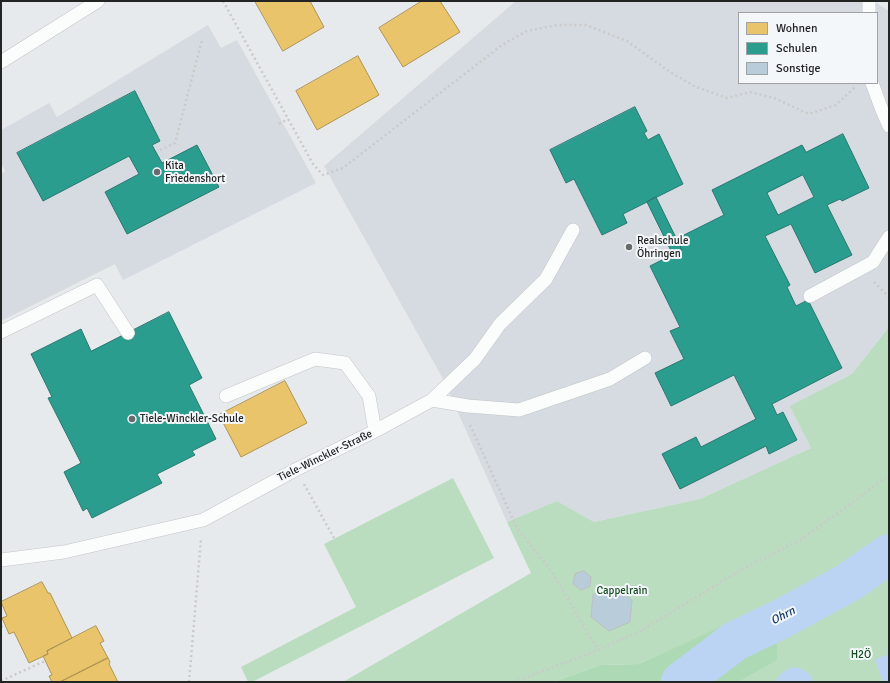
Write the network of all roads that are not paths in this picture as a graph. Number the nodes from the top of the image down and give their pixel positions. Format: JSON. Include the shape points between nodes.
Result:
{"nodes":[{"id":1,"x":98,"y":1,"type":"edge"},
{"id":2,"x":869,"y":1,"type":"edge"},
{"id":3,"x":869,"y":12,"type":"edge"},
{"id":4,"x":1,"y":62,"type":"edge"},
{"id":5,"x":872,"y":84,"type":"edge"},
{"id":6,"x":889,"y":126,"type":"edge"},
{"id":7,"x":573,"y":230,"type":"dead end"},
{"id":8,"x":889,"y":237,"type":"edge"},
{"id":9,"x":810,"y":296,"type":"dead end"},
{"id":10,"x":1,"y":332,"type":"edge"},
{"id":11,"x":128,"y":333,"type":"dead end"},
{"id":12,"x":645,"y":358,"type":"dead end"},
{"id":13,"x":226,"y":396,"type":"dead end"},
{"id":14,"x":432,"y":400,"type":"junction"},
{"id":15,"x":375,"y":432,"type":"junction"},
{"id":16,"x":1,"y":560,"type":"edge"}],
"edges":[{"from":1,"to":4,"type":"lane"},
{"from":2,"to":3,"type":"lane"},
{"from":5,"to":6,"type":"lane"},
{"from":7,"to":14,"type":"lane","name":"Tiele-Winckler-Straße","via":[[546,279],[500,324],[475,359]]},
{"from":8,"to":9,"type":"lane","via":[[873,262]]},
{"from":10,"to":11,"type":"lane","via":[[97,285]]},
{"from":12,"to":14,"type":"lane","via":[[610,380],[519,410]]},
{"from":13,"to":15,"type":"lane","via":[[315,359],[345,363],[369,396]]},
{"from":14,"to":15,"type":"lane","name":"Tiele-Winckler-Straße"},
{"from":15,"to":16,"type":"lane","name":"Tiele-Winckler-Straße","via":[[295,470],[203,520],[64,552]]}]}
